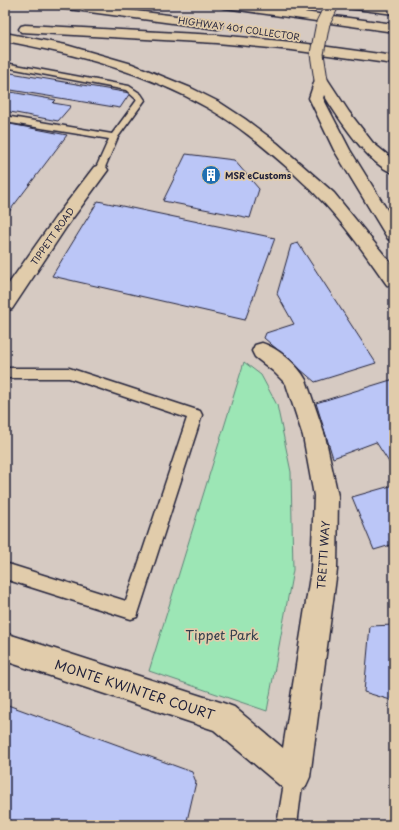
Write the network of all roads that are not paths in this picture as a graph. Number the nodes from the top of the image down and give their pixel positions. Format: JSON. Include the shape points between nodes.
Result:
{"nodes":[{"id":1,"x":60,"y":5,"type":"edge"},
{"id":2,"x":225,"y":5,"type":"edge"},
{"id":3,"x":332,"y":5,"type":"edge"},
{"id":4,"x":347,"y":5,"type":"edge"},
{"id":5,"x":394,"y":11,"type":"edge"},
{"id":6,"x":232,"y":27,"type":"dead end"},
{"id":7,"x":5,"y":28,"type":"edge"},
{"id":8,"x":394,"y":28,"type":"edge"},
{"id":9,"x":263,"y":31,"type":"dead end"},
{"id":10,"x":5,"y":37,"type":"edge"},
{"id":11,"x":217,"y":39,"type":"junction"},
{"id":12,"x":394,"y":49,"type":"edge"},
{"id":13,"x":394,"y":60,"type":"edge"},
{"id":14,"x":5,"y":65,"type":"edge"},
{"id":15,"x":379,"y":70,"type":"dead end"},
{"id":16,"x":321,"y":80,"type":"junction"},
{"id":17,"x":5,"y":119,"type":"edge"},
{"id":18,"x":114,"y":137,"type":"junction"},
{"id":19,"x":394,"y":168,"type":"edge"},
{"id":20,"x":100,"y":170,"type":"joint"},
{"id":21,"x":394,"y":235,"type":"edge"},
{"id":22,"x":394,"y":280,"type":"edge"},
{"id":23,"x":5,"y":304,"type":"edge"},
{"id":24,"x":262,"y":351,"type":"dead end"},
{"id":25,"x":5,"y":372,"type":"edge"},
{"id":26,"x":5,"y":571,"type":"edge"},
{"id":27,"x":5,"y":647,"type":"edge"},
{"id":28,"x":294,"y":777,"type":"junction"},
{"id":29,"x":287,"y":825,"type":"edge"}],
"edges":[{"from":1,"to":6,"type":"main road","name":"HIGHWAY 401 COLLECTOR"},
{"from":2,"to":8,"type":"main road"},
{"from":3,"to":16,"type":"main road","bridge":true,"via":[[323,23],[317,54]]},
{"from":4,"to":5,"type":"main road"},
{"from":7,"to":11,"type":"main road"},
{"from":9,"to":12,"type":"main road","name":"HIGHWAY 401 COLLECTOR"},
{"from":10,"to":22,"type":"main road","via":[[82,53],[172,85],[208,102],[240,122],[286,158],[327,197]]},
{"from":11,"to":13,"type":"main road"},
{"from":11,"to":15,"type":"main road","via":[[285,49]]},
{"from":14,"to":18,"type":"lane","via":[[129,88],[141,100]]},
{"from":16,"to":19,"type":"main road","via":[[342,114],[368,146]]},
{"from":16,"to":21,"type":"main road","via":[[316,98],[342,150]]},
{"from":17,"to":18,"type":"lane"},
{"from":18,"to":20,"type":"lane"},
{"from":20,"to":23,"type":"main road","name":"TIPPETT ROAD"},
{"from":24,"to":28,"type":"main road","name":"TRETTI WAY","via":[[295,380],[314,436],[326,496],[324,570]]},
{"from":25,"to":26,"type":"lane","via":[[69,373],[195,415],[131,611]]},
{"from":27,"to":28,"type":"main road","name":"MONTE KWINTER COURT","via":[[223,718]]},
{"from":28,"to":29,"type":"lane"}]}
